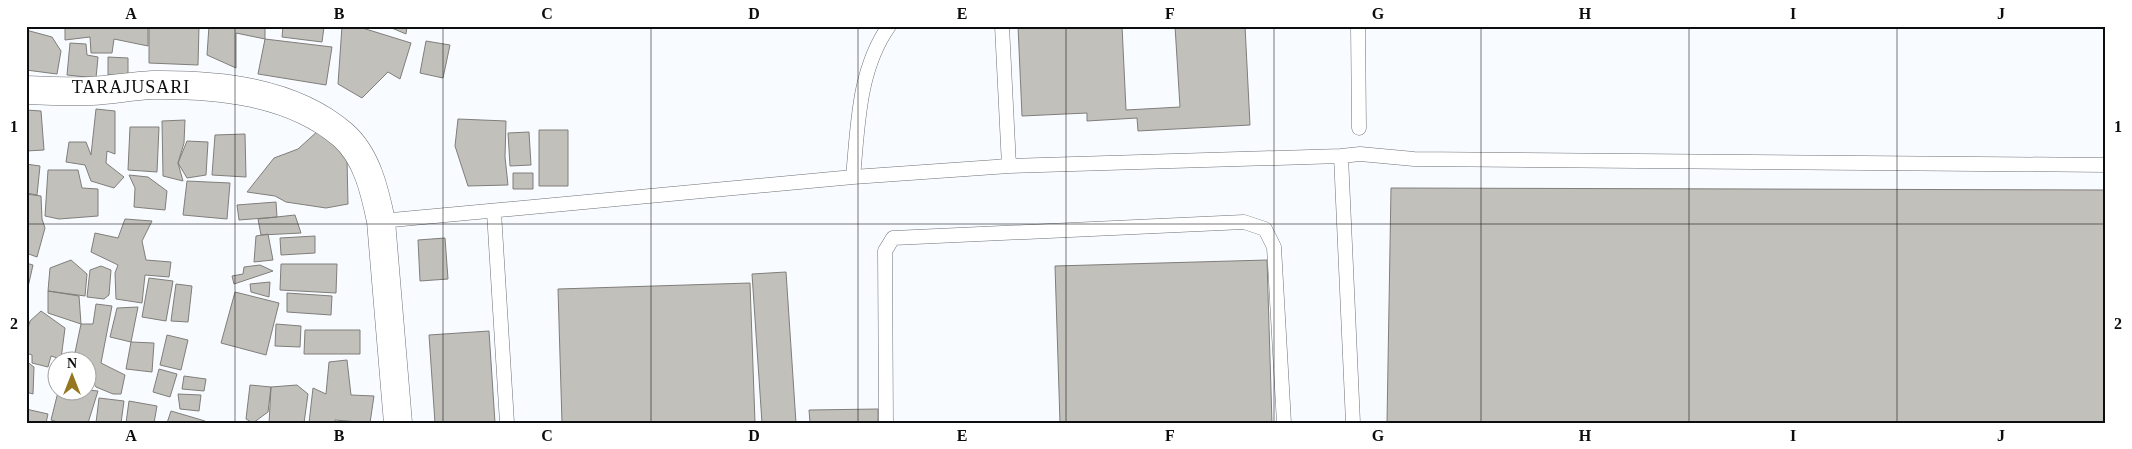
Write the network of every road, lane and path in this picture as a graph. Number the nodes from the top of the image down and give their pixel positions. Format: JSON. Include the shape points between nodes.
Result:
{"nodes":[{"id":1,"x":889,"y":26,"type":"edge"},
{"id":2,"x":1002,"y":26,"type":"edge"},
{"id":3,"x":1358,"y":26,"type":"edge"},
{"id":4,"x":26,"y":90,"type":"edge"},
{"id":5,"x":1359,"y":128,"type":"dead end"},
{"id":6,"x":1341,"y":156,"type":"junction"},
{"id":7,"x":2106,"y":165,"type":"edge"},
{"id":8,"x":1009,"y":166,"type":"junction"},
{"id":9,"x":853,"y":178,"type":"junction"},
{"id":10,"x":494,"y":212,"type":"junction"},
{"id":11,"x":381,"y":221,"type":"junction"},
{"id":12,"x":398,"y":423,"type":"edge"},
{"id":13,"x":507,"y":423,"type":"edge"},
{"id":14,"x":886,"y":423,"type":"edge"},
{"id":15,"x":1284,"y":423,"type":"edge"},
{"id":16,"x":1353,"y":423,"type":"edge"}],
"edges":[{"from":1,"to":9,"type":"lane","via":[[877,44],[863,86]]},
{"from":2,"to":8,"type":"lane"},
{"from":3,"to":5,"type":"lane"},
{"from":4,"to":11,"type":"street","via":[[215,86],[270,97],[312,115],[344,136],[363,161],[376,195]]},
{"from":6,"to":7,"type":"lane","via":[[1360,151],[1414,159]]},
{"from":6,"to":8,"type":"lane"},
{"from":6,"to":16,"type":"lane"},
{"from":8,"to":9,"type":"lane"},
{"from":9,"to":10,"type":"lane"},
{"from":10,"to":11,"type":"lane"},
{"from":10,"to":13,"type":"lane"},
{"from":11,"to":12,"type":"street"},
{"from":14,"to":15,"type":"lane","via":[[885,251],[893,238],[1244,222],[1265,229],[1274,247]]}]}
